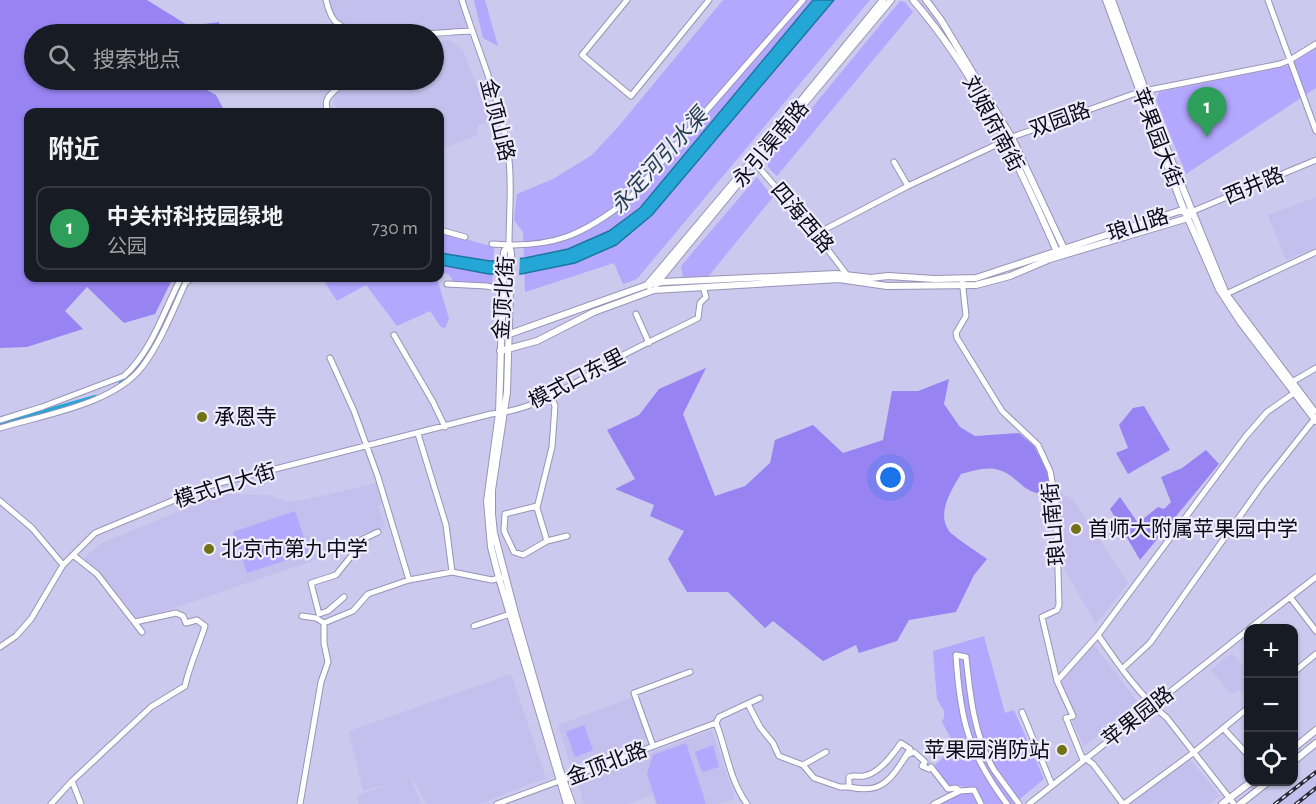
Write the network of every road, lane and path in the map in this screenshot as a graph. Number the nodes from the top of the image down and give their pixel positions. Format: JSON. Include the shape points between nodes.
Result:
{"nodes":[{"id":1,"x":326,"y":0,"type":"edge"},
{"id":2,"x":462,"y":0,"type":"edge"},
{"id":3,"x":627,"y":0,"type":"edge"},
{"id":4,"x":709,"y":0,"type":"edge"},
{"id":5,"x":803,"y":0,"type":"edge"},
{"id":6,"x":882,"y":0,"type":"edge"},
{"id":7,"x":891,"y":0,"type":"edge"},
{"id":8,"x":913,"y":0,"type":"edge"},
{"id":9,"x":926,"y":0,"type":"edge"},
{"id":10,"x":1106,"y":0,"type":"edge"},
{"id":11,"x":1112,"y":0,"type":"edge"},
{"id":12,"x":1268,"y":0,"type":"edge"},
{"id":13,"x":339,"y":24,"type":"edge"},
{"id":14,"x":472,"y":31,"type":"junction"},
{"id":15,"x":444,"y":32,"type":"edge"},
{"id":16,"x":1316,"y":44,"type":"edge"},
{"id":17,"x":1290,"y":60,"type":"junction"},
{"id":18,"x":336,"y":90,"type":"edge"},
{"id":19,"x":1142,"y":92,"type":"junction"},
{"id":20,"x":327,"y":108,"type":"edge"},
{"id":21,"x":1316,"y":131,"type":"edge"},
{"id":22,"x":1012,"y":138,"type":"junction"},
{"id":23,"x":1005,"y":141,"type":"junction"},
{"id":24,"x":1316,"y":160,"type":"edge"},
{"id":25,"x":894,"y":162,"type":"dead end"},
{"id":26,"x":755,"y":163,"type":"junction"},
{"id":27,"x":908,"y":186,"type":"junction"},
{"id":28,"x":1188,"y":214,"type":"junction"},
{"id":29,"x":444,"y":231,"type":"edge"},
{"id":30,"x":816,"y":234,"type":"junction"},
{"id":31,"x":465,"y":237,"type":"dead end"},
{"id":32,"x":492,"y":244,"type":"dead end"},
{"id":33,"x":509,"y":244,"type":"junction"},
{"id":34,"x":1316,"y":252,"type":"edge"},
{"id":35,"x":1061,"y":253,"type":"junction"},
{"id":36,"x":847,"y":275,"type":"junction"},
{"id":37,"x":179,"y":282,"type":"edge"},
{"id":38,"x":186,"y":282,"type":"edge"},
{"id":39,"x":962,"y":282,"type":"junction"},
{"id":40,"x":505,"y":284,"type":"junction"},
{"id":41,"x":447,"y":285,"type":"dead end"},
{"id":42,"x":647,"y":285,"type":"junction"},
{"id":43,"x":655,"y":287,"type":"junction"},
{"id":44,"x":703,"y":287,"type":"junction"},
{"id":45,"x":1224,"y":294,"type":"junction"},
{"id":46,"x":636,"y":314,"type":"dead end"},
{"id":47,"x":394,"y":335,"type":"dead end"},
{"id":48,"x":504,"y":337,"type":"junction"},
{"id":49,"x":649,"y":343,"type":"junction"},
{"id":50,"x":504,"y":351,"type":"junction"},
{"id":51,"x":330,"y":358,"type":"dead end"},
{"id":52,"x":1316,"y":368,"type":"edge"},
{"id":53,"x":1292,"y":382,"type":"junction"},
{"id":54,"x":1297,"y":392,"type":"junction"},
{"id":55,"x":550,"y":396,"type":"junction"},
{"id":56,"x":502,"y":413,"type":"junction"},
{"id":57,"x":1316,"y":418,"type":"edge"},
{"id":58,"x":0,"y":420,"type":"edge"},
{"id":59,"x":445,"y":427,"type":"junction"},
{"id":60,"x":0,"y":428,"type":"edge"},
{"id":61,"x":418,"y":434,"type":"junction"},
{"id":62,"x":367,"y":447,"type":"junction"},
{"id":63,"x":0,"y":501,"type":"edge"},
{"id":64,"x":537,"y":506,"type":"junction"},
{"id":65,"x":378,"y":532,"type":"dead end"},
{"id":66,"x":567,"y":536,"type":"dead end"},
{"id":67,"x":359,"y":541,"type":"junction"},
{"id":68,"x":548,"y":541,"type":"junction"},
{"id":69,"x":329,"y":549,"type":"dead end"},
{"id":70,"x":73,"y":555,"type":"junction"},
{"id":71,"x":63,"y":565,"type":"junction"},
{"id":72,"x":452,"y":573,"type":"junction"},
{"id":73,"x":502,"y":577,"type":"junction"},
{"id":74,"x":1316,"y":578,"type":"edge"},
{"id":75,"x":409,"y":580,"type":"junction"},
{"id":76,"x":1290,"y":597,"type":"junction"},
{"id":77,"x":346,"y":614,"type":"junction"},
{"id":78,"x":510,"y":614,"type":"junction"},
{"id":79,"x":302,"y":616,"type":"dead end"},
{"id":80,"x":135,"y":622,"type":"junction"},
{"id":81,"x":324,"y":623,"type":"junction"},
{"id":82,"x":1255,"y":624,"type":"edge"},
{"id":83,"x":474,"y":627,"type":"dead end"},
{"id":84,"x":1316,"y":631,"type":"edge"},
{"id":85,"x":142,"y":632,"type":"dead end"},
{"id":86,"x":1244,"y":633,"type":"edge"},
{"id":87,"x":1098,"y":635,"type":"junction"},
{"id":88,"x":0,"y":647,"type":"edge"},
{"id":89,"x":1316,"y":654,"type":"edge"},
{"id":90,"x":1298,"y":668,"type":"edge"},
{"id":91,"x":1122,"y":669,"type":"junction"},
{"id":92,"x":690,"y":672,"type":"dead end"},
{"id":93,"x":1057,"y":681,"type":"junction"},
{"id":94,"x":760,"y":698,"type":"dead end"},
{"id":95,"x":748,"y":704,"type":"junction"},
{"id":96,"x":1153,"y":706,"type":"junction"},
{"id":97,"x":1022,"y":712,"type":"dead end"},
{"id":98,"x":1244,"y":712,"type":"edge"},
{"id":99,"x":716,"y":723,"type":"junction"},
{"id":100,"x":1222,"y":728,"type":"junction"},
{"id":101,"x":1316,"y":730,"type":"edge"},
{"id":102,"x":1316,"y":743,"type":"edge"},
{"id":103,"x":1298,"y":744,"type":"edge"},
{"id":104,"x":653,"y":746,"type":"junction"},
{"id":105,"x":1244,"y":751,"type":"edge"},
{"id":106,"x":826,"y":752,"type":"dead end"},
{"id":107,"x":1193,"y":753,"type":"junction"},
{"id":108,"x":1298,"y":757,"type":"edge"},
{"id":109,"x":1084,"y":759,"type":"junction"},
{"id":110,"x":902,"y":762,"type":"junction"},
{"id":111,"x":803,"y":765,"type":"junction"},
{"id":112,"x":72,"y":781,"type":"junction"},
{"id":113,"x":561,"y":781,"type":"junction"},
{"id":114,"x":1052,"y":785,"type":"junction"},
{"id":115,"x":1247,"y":786,"type":"edge"},
{"id":116,"x":1263,"y":786,"type":"edge"},
{"id":117,"x":849,"y":787,"type":"junction"},
{"id":118,"x":960,"y":790,"type":"junction"},
{"id":119,"x":1231,"y":801,"type":"edge"},
{"id":120,"x":51,"y":804,"type":"edge"},
{"id":121,"x":81,"y":804,"type":"edge"},
{"id":122,"x":300,"y":804,"type":"edge"},
{"id":123,"x":497,"y":804,"type":"edge"},
{"id":124,"x":567,"y":804,"type":"edge"},
{"id":125,"x":572,"y":804,"type":"edge"},
{"id":126,"x":747,"y":804,"type":"edge"},
{"id":127,"x":934,"y":804,"type":"edge"},
{"id":128,"x":981,"y":804,"type":"edge"},
{"id":129,"x":1007,"y":804,"type":"edge"},
{"id":130,"x":1019,"y":804,"type":"edge"},
{"id":131,"x":1029,"y":804,"type":"edge"},
{"id":132,"x":1124,"y":804,"type":"edge"},
{"id":133,"x":1222,"y":804,"type":"edge"},
{"id":134,"x":1240,"y":804,"type":"edge"}],
"edges":[{"from":1,"to":13,"type":"street","via":[[330,15]]},
{"from":2,"to":14,"type":"street","name":"金顶山路"},
{"from":3,"to":4,"type":"street","via":[[582,55],[632,96]]},
{"from":5,"to":33,"type":"street","via":[[630,198],[606,218],[574,236],[550,243]]},
{"from":6,"to":42,"type":"main road","name":"永引渠南路"},
{"from":7,"to":26,"type":"main road","name":"永引渠南路"},
{"from":8,"to":23,"type":"main road","name":"刘娘府南街","via":[[938,28]]},
{"from":9,"to":22,"type":"main road","name":"刘娘府南街"},
{"from":10,"to":19,"type":"main road","name":"苹果园大街"},
{"from":11,"to":19,"type":"main road","name":"苹果园大街"},
{"from":12,"to":17,"type":"street"},
{"from":14,"to":15,"type":"street"},
{"from":14,"to":33,"type":"street","name":"金顶山路","via":[[501,117],[509,159]]},
{"from":16,"to":17,"type":"street","name":"双园路"},
{"from":17,"to":19,"type":"street","name":"双园路"},
{"from":17,"to":21,"type":"street"},
{"from":18,"to":20,"type":"street","via":[[327,98]]},
{"from":19,"to":22,"type":"street","name":"双园路"},
{"from":19,"to":28,"type":"main road","name":"苹果园大街"},
{"from":22,"to":23,"type":"street","name":"双园路"},
{"from":22,"to":35,"type":"main road","name":"刘娘府南街"},
{"from":23,"to":27,"type":"street","name":"双园路"},
{"from":23,"to":35,"type":"main road","name":"刘娘府南街"},
{"from":24,"to":28,"type":"street","name":"西井路"},
{"from":25,"to":27,"type":"street"},
{"from":26,"to":30,"type":"street","name":"四海西路"},
{"from":26,"to":43,"type":"main road","name":"永引渠南路"},
{"from":27,"to":30,"type":"street","name":"双园路"},
{"from":28,"to":35,"type":"main road","name":"琅山路"},
{"from":28,"to":45,"type":"main road","name":"苹果园大街"},
{"from":29,"to":31,"type":"street"},
{"from":30,"to":36,"type":"street","name":"四海西路"},
{"from":32,"to":33,"type":"street"},
{"from":33,"to":40,"type":"main road","name":"金顶北街"},
{"from":34,"to":45,"type":"street"},
{"from":35,"to":39,"type":"main road","name":"琅山路"},
{"from":36,"to":39,"type":"main road","name":"琅山路"},
{"from":36,"to":43,"type":"main road","name":"琅山路"},
{"from":37,"to":58,"type":"street","via":[[146,349],[124,376]]},
{"from":38,"to":60,"type":"street","via":[[141,368],[121,386],[101,398]]},
{"from":39,"to":44,"type":"main road","name":"琅山路","via":[[887,286],[839,279]]},
{"from":39,"to":93,"type":"street","name":"琅山南街","via":[[966,316],[957,338],[1002,411],[1038,445],[1053,483],[1059,605],[1042,617]]},
{"from":40,"to":41,"type":"street"},
{"from":40,"to":48,"type":"main road","name":"金顶北街"},
{"from":42,"to":43,"type":"main road"},
{"from":42,"to":48,"type":"main road","name":"永引渠南路"},
{"from":43,"to":44,"type":"main road","name":"琅山路"},
{"from":43,"to":50,"type":"main road","via":[[550,335]]},
{"from":44,"to":49,"type":"street","name":"模式口东里","via":[[706,297],[700,303],[699,318]]},
{"from":45,"to":53,"type":"main road","name":"苹果园大街"},
{"from":45,"to":54,"type":"main road","name":"苹果园大街","via":[[1241,323]]},
{"from":46,"to":49,"type":"street"},
{"from":47,"to":59,"type":"street"},
{"from":48,"to":50,"type":"main road","name":"金顶北街"},
{"from":49,"to":55,"type":"street","name":"模式口东里"},
{"from":50,"to":56,"type":"main road","name":"金顶北街"},
{"from":51,"to":62,"type":"street"},
{"from":52,"to":53,"type":"street"},
{"from":53,"to":54,"type":"main road","name":"苹果园大街"},
{"from":54,"to":57,"type":"main road","name":"苹果园大街"},
{"from":54,"to":87,"type":"street","via":[[1267,412],[1246,435]]},
{"from":55,"to":56,"type":"street","name":"模式口东里"},
{"from":55,"to":64,"type":"street","via":[[555,406],[552,447]]},
{"from":56,"to":59,"type":"street","name":"模式口大街"},
{"from":56,"to":73,"type":"main road","name":"金顶北街","via":[[487,501],[491,547]]},
{"from":57,"to":91,"type":"street","via":[[1262,485],[1149,643]]},
{"from":59,"to":61,"type":"street","name":"模式口大街"},
{"from":61,"to":62,"type":"street","name":"模式口大街"},
{"from":61,"to":72,"type":"street","via":[[446,525]]},
{"from":62,"to":70,"type":"street","name":"模式口大街","via":[[208,486],[95,532]]},
{"from":62,"to":75,"type":"street"},
{"from":63,"to":71,"type":"street","via":[[32,528]]},
{"from":64,"to":68,"type":"street"},
{"from":64,"to":68,"type":"street","via":[[505,514],[504,531],[514,552],[522,555]]},
{"from":65,"to":67,"type":"street"},
{"from":66,"to":68,"type":"street"},
{"from":67,"to":69,"type":"street"},
{"from":67,"to":77,"type":"street","via":[[336,575],[311,583],[318,614],[328,611],[342,598]]},
{"from":70,"to":71,"type":"street","name":"模式口大街"},
{"from":70,"to":80,"type":"street","via":[[97,574]]},
{"from":71,"to":88,"type":"street","name":"模式口大街","via":[[31,619]]},
{"from":72,"to":73,"type":"street","via":[[492,580]]},
{"from":72,"to":75,"type":"street"},
{"from":73,"to":78,"type":"main road","name":"金顶北街"},
{"from":73,"to":113,"type":"main road","name":"金顶北街"},
{"from":74,"to":76,"type":"street","name":"苹果园路"},
{"from":75,"to":77,"type":"street","via":[[368,594]]},
{"from":76,"to":82,"type":"street","name":"苹果园路"},
{"from":76,"to":84,"type":"street"},
{"from":77,"to":81,"type":"street"},
{"from":78,"to":83,"type":"street"},
{"from":78,"to":113,"type":"main road","name":"金顶北街"},
{"from":79,"to":81,"type":"street"},
{"from":80,"to":85,"type":"street"},
{"from":80,"to":112,"type":"street","via":[[176,613],[186,622],[197,620],[205,626],[186,686],[151,707]]},
{"from":81,"to":122,"type":"street","via":[[328,662]]},
{"from":86,"to":96,"type":"street","name":"苹果园路"},
{"from":87,"to":91,"type":"street"},
{"from":87,"to":93,"type":"street"},
{"from":89,"to":90,"type":"street"},
{"from":91,"to":96,"type":"street"},
{"from":92,"to":104,"type":"street","via":[[634,693]]},
{"from":93,"to":109,"type":"street","name":"琅山南街","via":[[1073,716],[1066,718]]},
{"from":94,"to":95,"type":"street","name":"金顶北路"},
{"from":95,"to":99,"type":"street","name":"金顶北路","via":[[719,717]]},
{"from":95,"to":111,"type":"street","via":[[779,756]]},
{"from":96,"to":107,"type":"street"},
{"from":96,"to":109,"type":"street","name":"苹果园路"},
{"from":97,"to":114,"type":"street"},
{"from":98,"to":100,"type":"street"},
{"from":99,"to":104,"type":"street","name":"金顶北路"},
{"from":99,"to":126,"type":"street","via":[[738,791]]},
{"from":100,"to":105,"type":"street"},
{"from":100,"to":107,"type":"street"},
{"from":101,"to":103,"type":"main road"},
{"from":102,"to":108,"type":"main road"},
{"from":104,"to":113,"type":"street","name":"金顶北路"},
{"from":106,"to":111,"type":"street"},
{"from":107,"to":119,"type":"street"},
{"from":107,"to":132,"type":"street"},
{"from":109,"to":114,"type":"street","name":"苹果园路"},
{"from":109,"to":132,"type":"street","via":[[1093,764]]},
{"from":110,"to":117,"type":"street","via":[[896,773],[878,788],[866,791]]},
{"from":110,"to":117,"type":"street","via":[[910,749],[901,743],[889,760],[871,774],[849,777]]},
{"from":110,"to":118,"type":"street","via":[[914,752],[925,762],[922,766],[932,767],[948,789]]},
{"from":111,"to":117,"type":"street","via":[[814,778]]},
{"from":112,"to":120,"type":"street"},
{"from":112,"to":121,"type":"street"},
{"from":113,"to":123,"type":"street","name":"金顶北路"},
{"from":113,"to":124,"type":"main road"},
{"from":113,"to":125,"type":"main road"},
{"from":114,"to":131,"type":"street","name":"苹果园路"},
{"from":115,"to":119,"type":"main road"},
{"from":116,"to":134,"type":"main road"},
{"from":118,"to":127,"type":"street"},
{"from":118,"to":128,"type":"street","via":[[974,790]]},
{"from":119,"to":133,"type":"main road"},
{"from":129,"to":130,"type":"street","via":[[973,750],[959,696],[956,656],[966,657],[976,728],[985,751]]}]}
